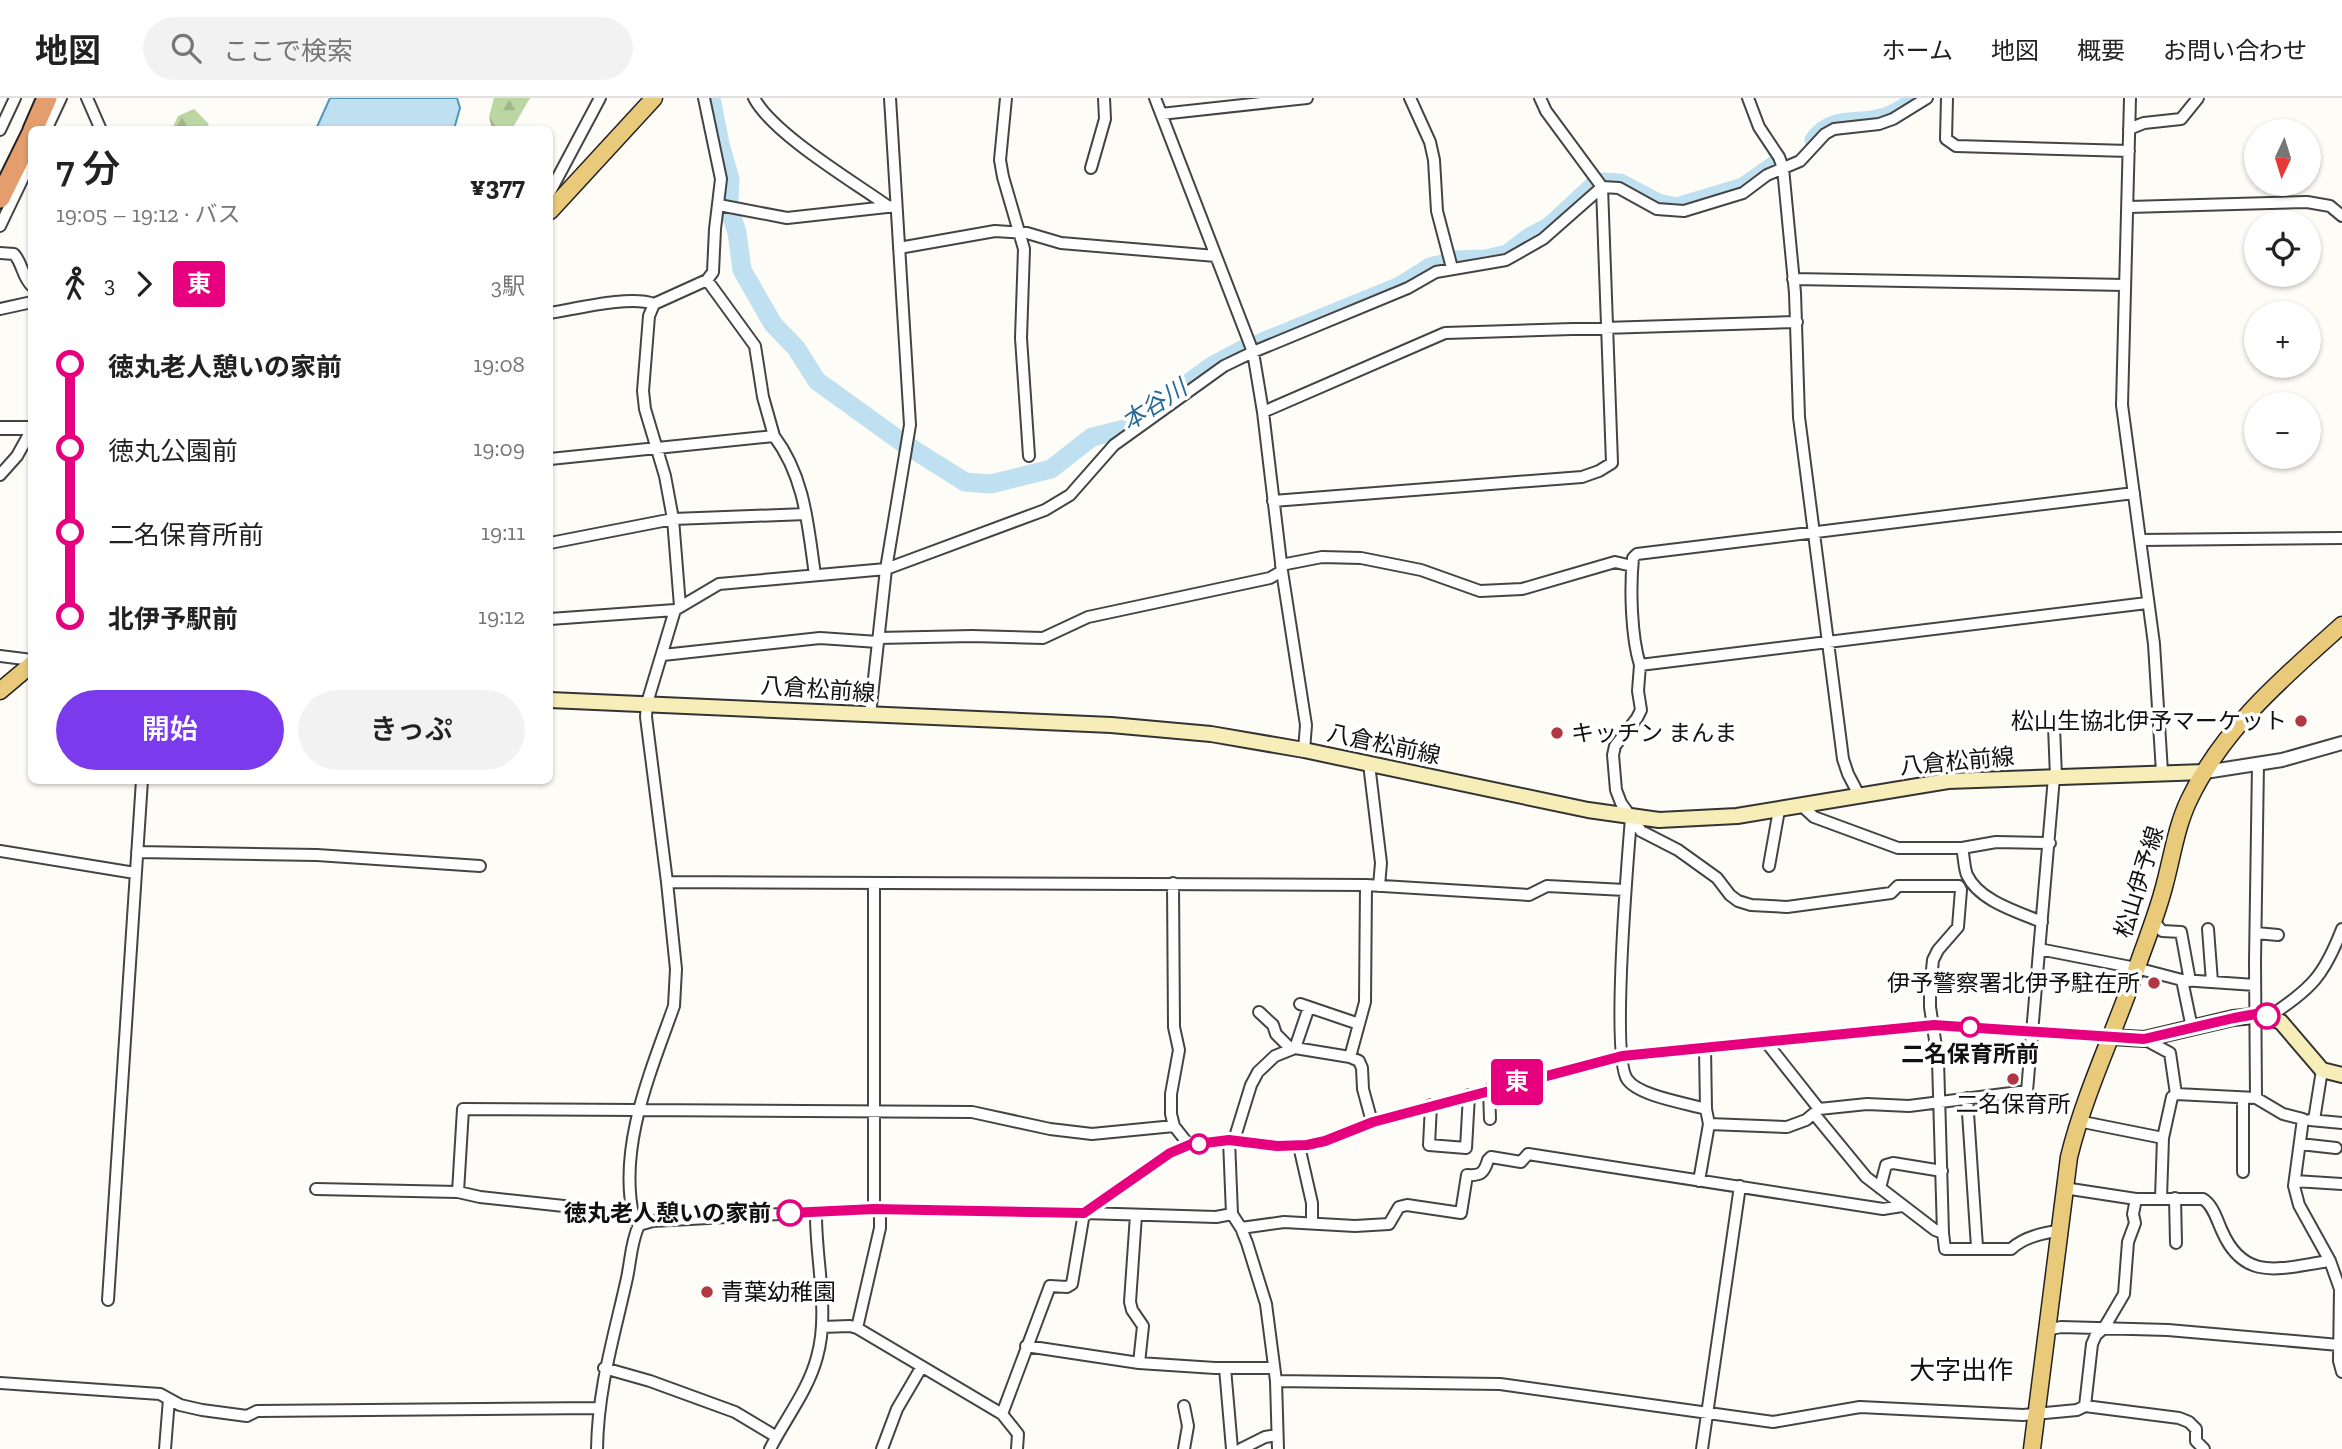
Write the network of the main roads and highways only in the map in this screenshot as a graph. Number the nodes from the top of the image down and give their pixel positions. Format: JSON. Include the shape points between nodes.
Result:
{"nodes":[{"id":1,"x":47,"y":98,"type":"edge"},
{"id":2,"x":654,"y":98,"type":"edge"},
{"id":3,"x":35,"y":126,"type":"edge"},
{"id":4,"x":28,"y":142,"type":"edge"},
{"id":5,"x":3,"y":202,"type":"edge"},
{"id":6,"x":553,"y":208,"type":"edge"},
{"id":7,"x":2342,"y":625,"type":"edge"},
{"id":8,"x":28,"y":666,"type":"edge"},
{"id":9,"x":0,"y":691,"type":"edge"},
{"id":10,"x":553,"y":700,"type":"edge"},
{"id":11,"x":2205,"y":772,"type":"junction"},
{"id":12,"x":2111,"y":1037,"type":"junction"},
{"id":13,"x":2342,"y":1075,"type":"edge"},
{"id":14,"x":2032,"y":1449,"type":"edge"}],
"edges":[{"from":1,"to":3,"type":"highway"},
{"from":2,"to":6,"type":"main road"},
{"from":4,"to":5,"type":"highway"},
{"from":7,"to":11,"type":"main road","name":"松山伊予線","via":[[2269,690]]},
{"from":8,"to":9,"type":"main road"},
{"from":10,"to":11,"type":"main road","name":"八倉松前線","via":[[1211,734],[1631,818],[1687,820],[1779,810],[1948,781]]},
{"from":11,"to":12,"type":"main road","name":"松山伊予線","via":[[2188,801],[2163,890]]},
{"from":12,"to":13,"type":"main road","via":[[2144,1039],[2263,1016],[2281,1022],[2322,1070]]},
{"from":12,"to":14,"type":"main road","name":"松山伊予線","via":[[2078,1121],[2064,1188]]}]}
